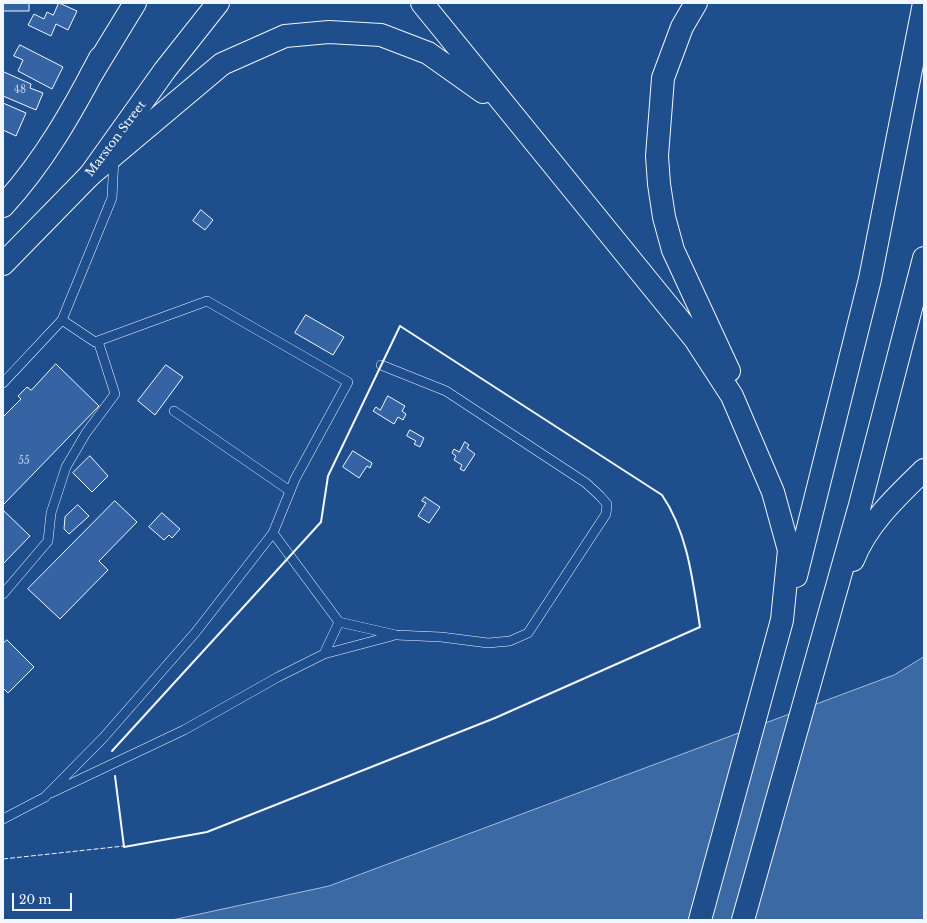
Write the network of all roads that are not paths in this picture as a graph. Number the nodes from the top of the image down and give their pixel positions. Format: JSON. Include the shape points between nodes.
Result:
{"nodes":[{"id":1,"x":128,"y":3,"type":"edge"},
{"id":2,"x":135,"y":3,"type":"edge"},
{"id":3,"x":218,"y":3,"type":"edge"},
{"id":4,"x":422,"y":3,"type":"edge"},
{"id":5,"x":696,"y":3,"type":"edge"},
{"id":6,"x":924,"y":3,"type":"edge"},
{"id":7,"x":91,"y":75,"type":"junction"},
{"id":8,"x":509,"y":111,"type":"junction"},
{"id":9,"x":114,"y":155,"type":"junction"},
{"id":10,"x":90,"y":175,"type":"junction"},
{"id":11,"x":3,"y":206,"type":"edge"},
{"id":12,"x":924,"y":258,"type":"edge"},
{"id":13,"x":3,"y":264,"type":"edge"},
{"id":14,"x":62,"y":320,"type":"junction"},
{"id":15,"x":98,"y":341,"type":"junction"},
{"id":16,"x":381,"y":365,"type":"dead end"},
{"id":17,"x":3,"y":383,"type":"edge"},
{"id":18,"x":732,"y":396,"type":"junction"},
{"id":19,"x":174,"y":411,"type":"dead end"},
{"id":20,"x":924,"y":470,"type":"edge"},
{"id":21,"x":290,"y":491,"type":"junction"},
{"id":22,"x":272,"y":533,"type":"junction"},
{"id":23,"x":3,"y":594,"type":"edge"},
{"id":24,"x":339,"y":622,"type":"junction"},
{"id":25,"x":396,"y":635,"type":"junction"},
{"id":26,"x":324,"y":654,"type":"junction"},
{"id":27,"x":44,"y":797,"type":"junction"},
{"id":28,"x":3,"y":819,"type":"edge"},
{"id":29,"x":701,"y":920,"type":"edge"},
{"id":30,"x":744,"y":920,"type":"edge"},
{"id":31,"x":748,"y":920,"type":"edge"}],
"edges":[{"from":1,"to":7,"type":"main road"},
{"from":2,"to":7,"type":"main road"},
{"from":3,"to":10,"type":"main road","name":"Marston Street","via":[[165,70]]},
{"from":4,"to":8,"type":"main road"},
{"from":5,"to":18,"type":"main road","via":[[682,27],[663,78],[657,156],[659,184],[664,217],[674,250],[729,370]]},
{"from":6,"to":29,"type":"main road","via":[[870,279],[812,518]]},
{"from":7,"to":11,"type":"main road","via":[[36,166]]},
{"from":8,"to":9,"type":"main road","via":[[428,53],[381,35],[329,32],[285,36],[222,64]]},
{"from":8,"to":18,"type":"main road","via":[[695,339]]},
{"from":9,"to":10,"type":"main road"},
{"from":9,"to":14,"type":"lane","via":[[112,198]]},
{"from":10,"to":13,"type":"main road","name":"Marston Street"},
{"from":12,"to":30,"type":"main road","via":[[860,504]]},
{"from":14,"to":15,"type":"lane","via":[[95,342]]},
{"from":14,"to":17,"type":"lane"},
{"from":15,"to":21,"type":"lane","via":[[208,301],[348,382]]},
{"from":15,"to":23,"type":"lane","via":[[115,394],[86,433],[66,467],[51,513],[48,541]]},
{"from":16,"to":25,"type":"lane","via":[[446,391],[586,483],[606,504],[606,514],[528,633],[510,641],[488,643]]},
{"from":18,"to":29,"type":"main road","via":[[773,492],[789,550],[782,620]]},
{"from":19,"to":21,"type":"lane"},
{"from":20,"to":31,"type":"main road","via":[[890,502],[858,548],[834,610]]},
{"from":21,"to":22,"type":"lane"},
{"from":22,"to":24,"type":"lane"},
{"from":22,"to":27,"type":"lane","via":[[195,633],[104,737]]},
{"from":24,"to":25,"type":"lane"},
{"from":24,"to":26,"type":"lane"},
{"from":25,"to":26,"type":"lane"},
{"from":26,"to":27,"type":"lane","via":[[184,730]]},
{"from":27,"to":28,"type":"lane"}]}
